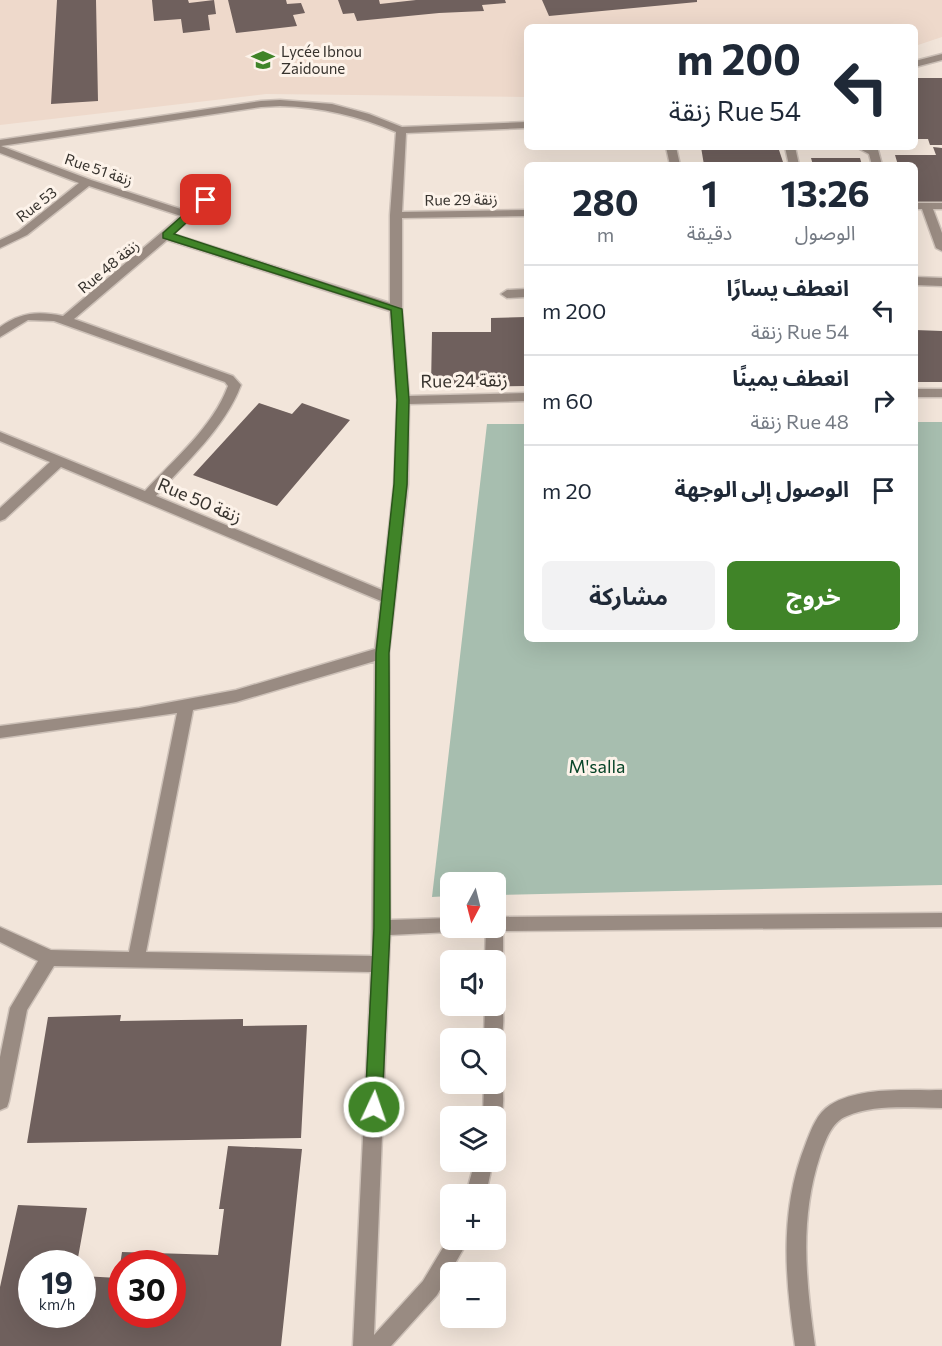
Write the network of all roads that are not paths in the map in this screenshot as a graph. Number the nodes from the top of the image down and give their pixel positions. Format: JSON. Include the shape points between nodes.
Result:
{"nodes":[{"id":1,"x":942,"y":57,"type":"edge"},
{"id":2,"x":918,"y":63,"type":"edge"},
{"id":3,"x":524,"y":125,"type":"edge"},
{"id":4,"x":401,"y":130,"type":"junction"},
{"id":5,"x":0,"y":142,"type":"edge"},
{"id":6,"x":0,"y":149,"type":"edge"},
{"id":7,"x":869,"y":150,"type":"edge"},
{"id":8,"x":876,"y":162,"type":"edge"},
{"id":9,"x":87,"y":182,"type":"junction"},
{"id":10,"x":223,"y":186,"type":"dead end"},
{"id":11,"x":920,"y":206,"type":"edge"},
{"id":12,"x":942,"y":206,"type":"edge"},
{"id":13,"x":524,"y":213,"type":"edge"},
{"id":14,"x":189,"y":214,"type":"junction"},
{"id":15,"x":396,"y":215,"type":"junction"},
{"id":16,"x":167,"y":236,"type":"junction"},
{"id":17,"x":0,"y":245,"type":"edge"},
{"id":18,"x":942,"y":248,"type":"edge"},
{"id":19,"x":918,"y":281,"type":"edge"},
{"id":20,"x":942,"y":282,"type":"edge"},
{"id":21,"x":524,"y":293,"type":"edge"},
{"id":22,"x":507,"y":294,"type":"dead end"},
{"id":23,"x":396,"y":309,"type":"junction"},
{"id":24,"x":65,"y":320,"type":"junction"},
{"id":25,"x":0,"y":333,"type":"edge"},
{"id":26,"x":918,"y":393,"type":"edge"},
{"id":27,"x":942,"y":393,"type":"edge"},
{"id":28,"x":524,"y":397,"type":"edge"},
{"id":29,"x":403,"y":400,"type":"junction"},
{"id":30,"x":0,"y":436,"type":"edge"},
{"id":31,"x":59,"y":461,"type":"junction"},
{"id":32,"x":147,"y":498,"type":"junction"},
{"id":33,"x":0,"y":516,"type":"edge"},
{"id":34,"x":387,"y":598,"type":"junction"},
{"id":35,"x":382,"y":653,"type":"junction"},
{"id":36,"x":186,"y":705,"type":"junction"},
{"id":37,"x":0,"y":732,"type":"edge"},
{"id":38,"x":942,"y":920,"type":"edge"},
{"id":39,"x":440,"y":926,"type":"edge"},
{"id":40,"x":506,"y":926,"type":"edge"},
{"id":41,"x":382,"y":928,"type":"junction"},
{"id":42,"x":0,"y":934,"type":"edge"},
{"id":43,"x":49,"y":957,"type":"junction"},
{"id":44,"x":136,"y":958,"type":"junction"},
{"id":45,"x":380,"y":964,"type":"junction"},
{"id":46,"x":942,"y":1099,"type":"edge"},
{"id":47,"x":0,"y":1101,"type":"edge"},
{"id":48,"x":452,"y":1250,"type":"edge"},
{"id":49,"x":363,"y":1346,"type":"edge"},
{"id":50,"x":377,"y":1346,"type":"edge"},
{"id":51,"x":805,"y":1346,"type":"edge"}],
"edges":[{"from":1,"to":2,"type":"street"},
{"from":3,"to":4,"type":"street"},
{"from":4,"to":5,"type":"street","via":[[346,109],[296,102]]},
{"from":4,"to":15,"type":"street"},
{"from":6,"to":9,"type":"street","name":"Rue 51 زنقة"},
{"from":7,"to":8,"type":"street","via":[[874,152]]},
{"from":9,"to":14,"type":"street","name":"Rue 51 زنقة"},
{"from":9,"to":17,"type":"street","name":"Rue 53","via":[[23,233]]},
{"from":10,"to":14,"type":"street","name":"Rue 48 زنقة"},
{"from":11,"to":12,"type":"street"},
{"from":11,"to":18,"type":"street"},
{"from":13,"to":15,"type":"street","name":"Rue 29 زنقة"},
{"from":14,"to":16,"type":"street","name":"Rue 48 زنقة"},
{"from":15,"to":23,"type":"street"},
{"from":16,"to":23,"type":"street"},
{"from":16,"to":24,"type":"street","name":"Rue 48 زنقة"},
{"from":19,"to":20,"type":"street"},
{"from":21,"to":22,"type":"street"},
{"from":23,"to":29,"type":"street"},
{"from":24,"to":25,"type":"street","via":[[25,316]]},
{"from":24,"to":32,"type":"street","via":[[229,379],[235,385],[212,422]]},
{"from":26,"to":27,"type":"street"},
{"from":28,"to":29,"type":"street","name":"Rue 24 زنقة"},
{"from":29,"to":34,"type":"street","via":[[400,484]]},
{"from":30,"to":31,"type":"street","name":"Rue 50 زنقة"},
{"from":31,"to":32,"type":"street","name":"Rue 50 زنقة"},
{"from":31,"to":33,"type":"street"},
{"from":32,"to":34,"type":"street","name":"Rue 50 زنقة"},
{"from":34,"to":35,"type":"street"},
{"from":35,"to":36,"type":"street","via":[[236,696]]},
{"from":35,"to":41,"type":"street"},
{"from":36,"to":37,"type":"street"},
{"from":36,"to":44,"type":"street"},
{"from":38,"to":40,"type":"street"},
{"from":39,"to":41,"type":"street"},
{"from":41,"to":45,"type":"street"},
{"from":42,"to":43,"type":"street"},
{"from":43,"to":44,"type":"street"},
{"from":43,"to":47,"type":"street","via":[[19,1008]]},
{"from":44,"to":45,"type":"street"},
{"from":45,"to":49,"type":"street"},
{"from":46,"to":51,"type":"street","via":[[852,1104],[834,1113],[822,1130],[799,1192],[794,1227],[795,1275]]},
{"from":48,"to":50,"type":"street","via":[[430,1288]]}]}
